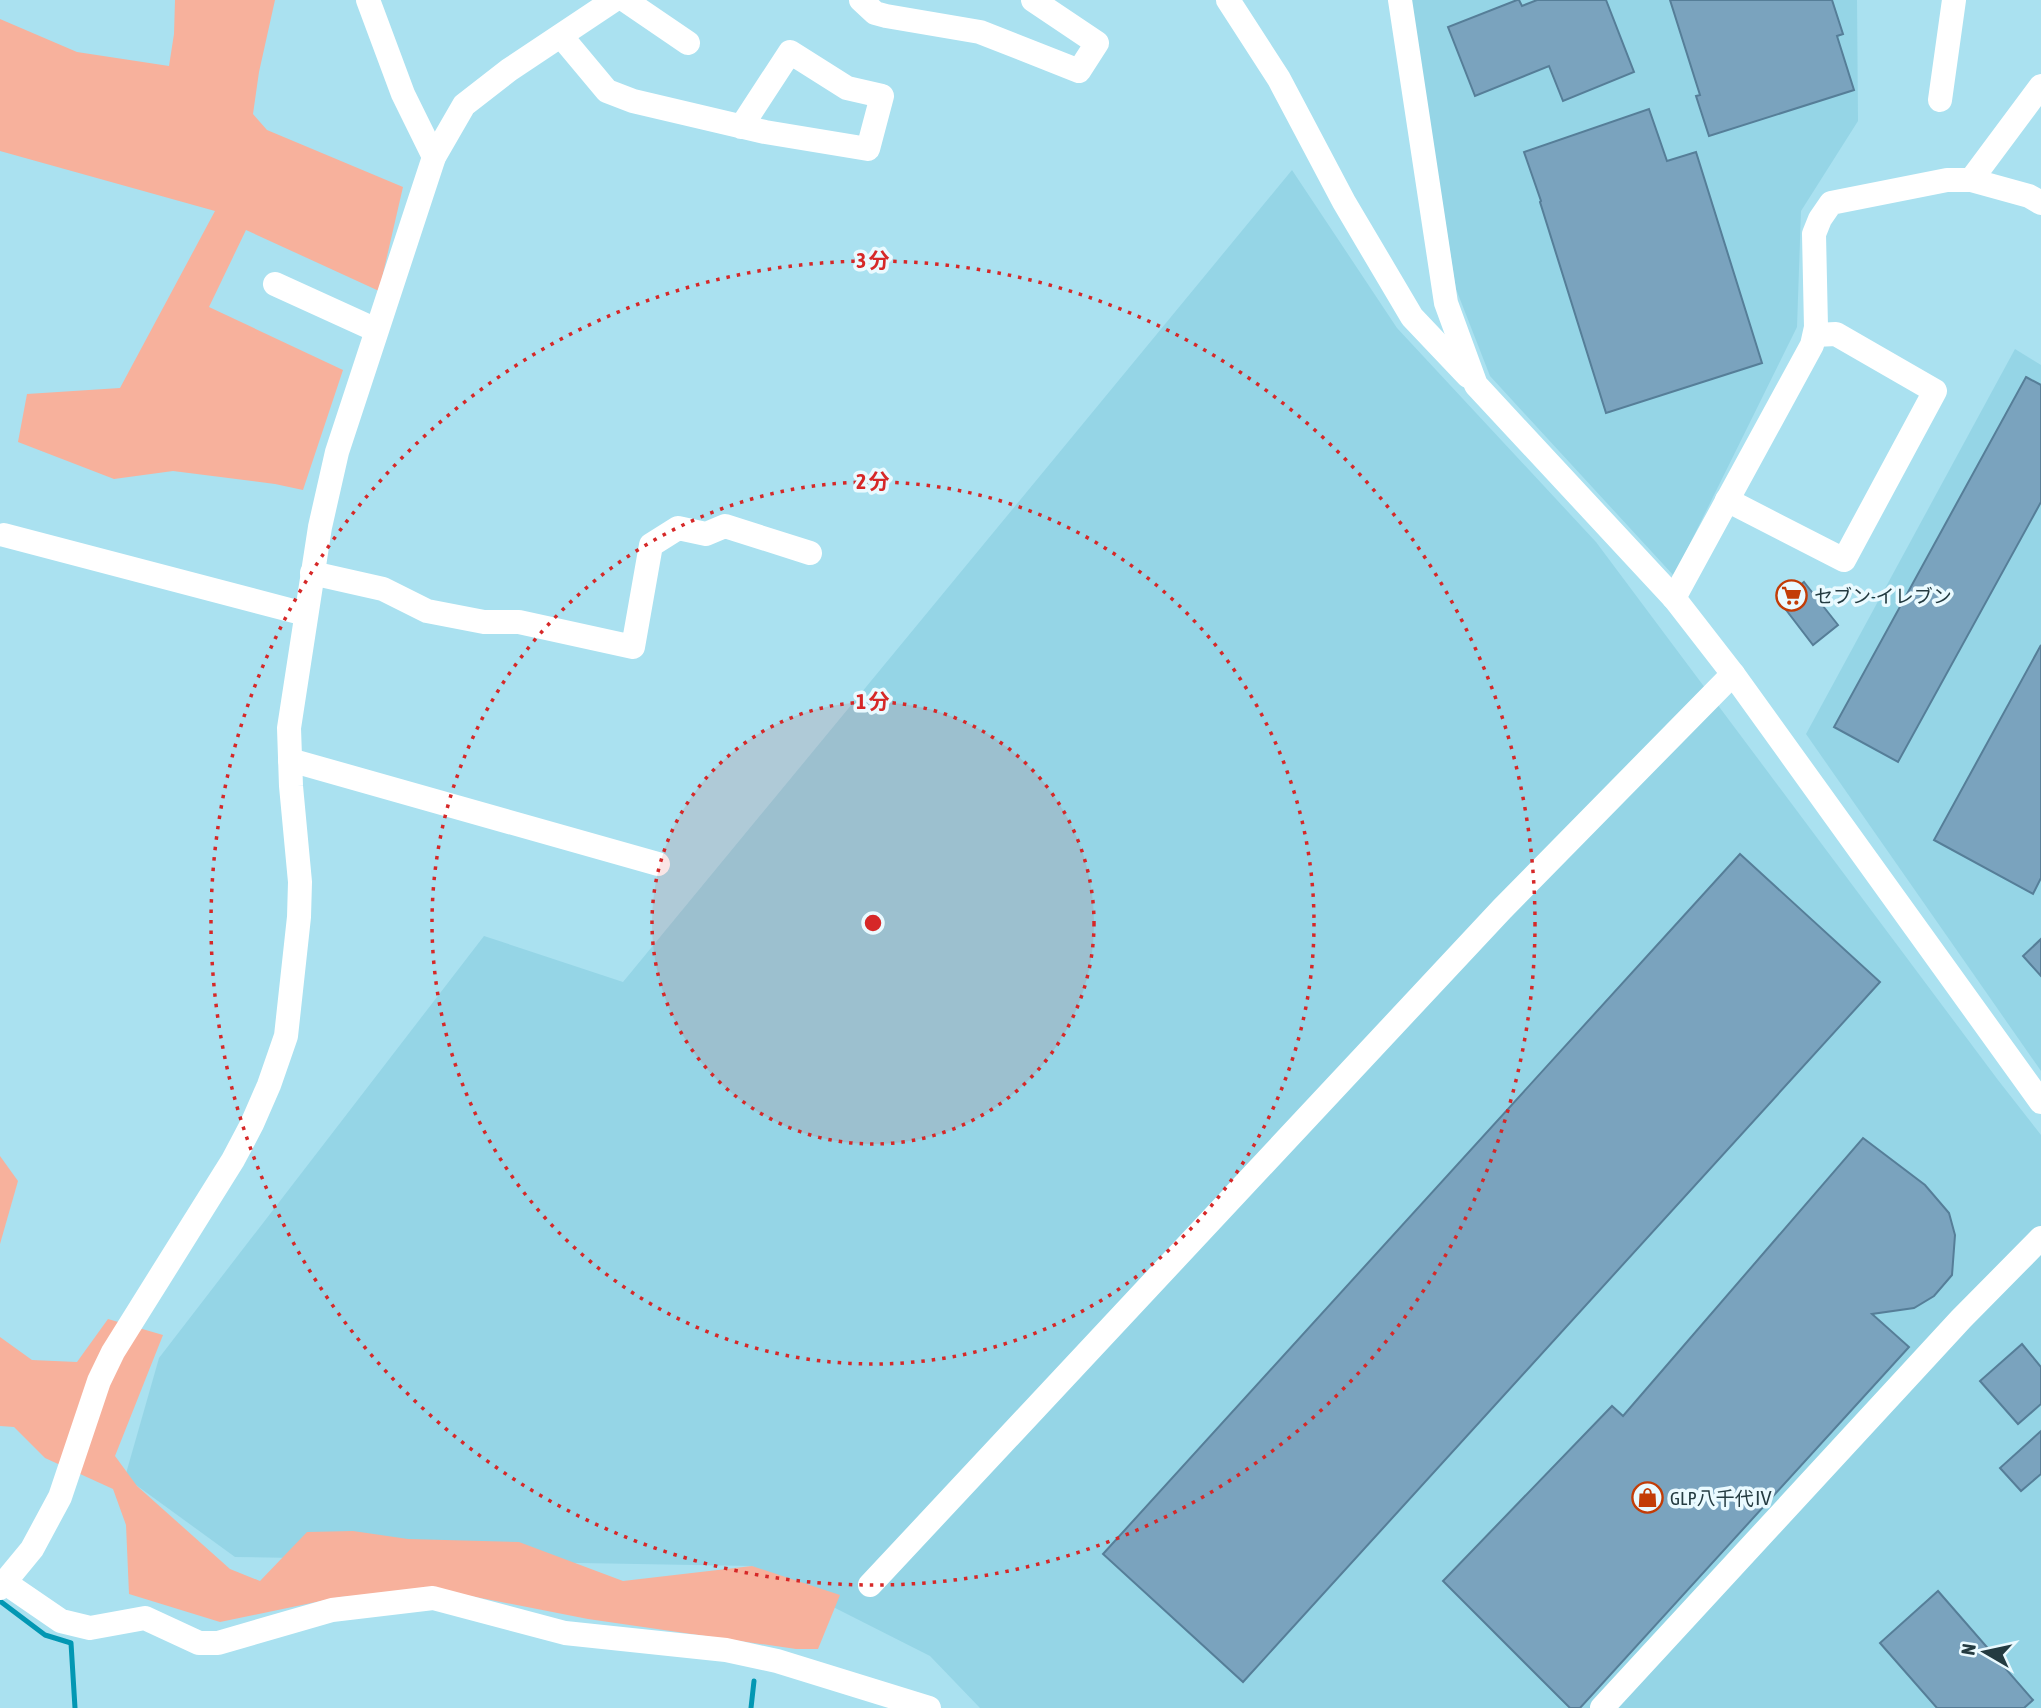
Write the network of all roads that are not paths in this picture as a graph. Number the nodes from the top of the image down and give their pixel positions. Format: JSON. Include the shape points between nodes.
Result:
{"nodes":[{"id":1,"x":368,"y":0,"type":"edge"},
{"id":2,"x":614,"y":0,"type":"edge"},
{"id":3,"x":625,"y":0,"type":"edge"},
{"id":4,"x":861,"y":0,"type":"edge"},
{"id":5,"x":1033,"y":0,"type":"edge"},
{"id":6,"x":1228,"y":0,"type":"edge"},
{"id":7,"x":1400,"y":0,"type":"edge"},
{"id":8,"x":1954,"y":0,"type":"edge"},
{"id":9,"x":561,"y":36,"type":"junction"},
{"id":10,"x":688,"y":43,"type":"dead end"},
{"id":11,"x":2041,"y":86,"type":"edge"},
{"id":12,"x":1940,"y":100,"type":"dead end"},
{"id":13,"x":741,"y":127,"type":"junction"},
{"id":14,"x":434,"y":157,"type":"junction"},
{"id":15,"x":1971,"y":180,"type":"junction"},
{"id":16,"x":2041,"y":203,"type":"edge"},
{"id":17,"x":275,"y":284,"type":"dead end"},
{"id":18,"x":376,"y":330,"type":"junction"},
{"id":19,"x":1815,"y":335,"type":"junction"},
{"id":20,"x":1476,"y":384,"type":"junction"},
{"id":21,"x":1727,"y":500,"type":"junction"},
{"id":22,"x":4,"y":535,"type":"dead end"},
{"id":23,"x":810,"y":553,"type":"dead end"},
{"id":24,"x":312,"y":573,"type":"junction"},
{"id":25,"x":1674,"y":598,"type":"junction"},
{"id":26,"x":305,"y":614,"type":"junction"},
{"id":27,"x":1733,"y":674,"type":"junction"},
{"id":28,"x":290,"y":760,"type":"junction"},
{"id":29,"x":658,"y":864,"type":"dead end"},
{"id":30,"x":2041,"y":1102,"type":"edge"},
{"id":31,"x":2041,"y":1238,"type":"edge"},
{"id":32,"x":2,"y":1585,"type":"edge"},
{"id":33,"x":870,"y":1585,"type":"dead end"},
{"id":34,"x":929,"y":1708,"type":"edge"},
{"id":35,"x":1602,"y":1708,"type":"edge"}],
"edges":[{"from":1,"to":14,"type":"street","via":[[403,94]]},
{"from":2,"to":9,"type":"street"},
{"from":3,"to":10,"type":"street"},
{"from":4,"to":5,"type":"street","via":[[875,13],[980,32],[1079,71],[1097,43]]},
{"from":6,"to":20,"type":"street","via":[[1279,79],[1412,317]]},
{"from":7,"to":20,"type":"street","via":[[1446,303]]},
{"from":8,"to":12,"type":"street"},
{"from":9,"to":13,"type":"street","via":[[607,91]]},
{"from":9,"to":14,"type":"street","via":[[464,105]]},
{"from":11,"to":15,"type":"street"},
{"from":13,"to":13,"type":"street","via":[[868,149],[882,96],[847,88],[790,52]]},
{"from":14,"to":18,"type":"street"},
{"from":15,"to":16,"type":"street"},
{"from":15,"to":19,"type":"street","via":[[1947,180],[1831,203],[1814,234]]},
{"from":17,"to":18,"type":"street"},
{"from":18,"to":24,"type":"street","via":[[337,453]]},
{"from":19,"to":21,"type":"street"},
{"from":19,"to":21,"type":"street","via":[[1836,334],[1935,391],[1844,560]]},
{"from":20,"to":25,"type":"street"},
{"from":21,"to":25,"type":"street"},
{"from":22,"to":26,"type":"street"},
{"from":23,"to":24,"type":"street","via":[[725,526],[706,534],[678,528],[651,545],[633,647],[519,622],[484,622],[427,611],[383,589]]},
{"from":24,"to":26,"type":"street"},
{"from":25,"to":27,"type":"street"},
{"from":26,"to":28,"type":"street","via":[[289,728]]},
{"from":27,"to":30,"type":"street"},
{"from":27,"to":33,"type":"street","via":[[1502,909]]},
{"from":28,"to":29,"type":"street"},
{"from":28,"to":32,"type":"street","via":[[299,917],[286,1036],[269,1085],[233,1160],[113,1352],[60,1497],[32,1549]]},
{"from":31,"to":35,"type":"street"},
{"from":32,"to":34,"type":"street","via":[[61,1621],[90,1628],[145,1618],[199,1643],[218,1643],[332,1610],[433,1598],[565,1633],[726,1650]]}]}
